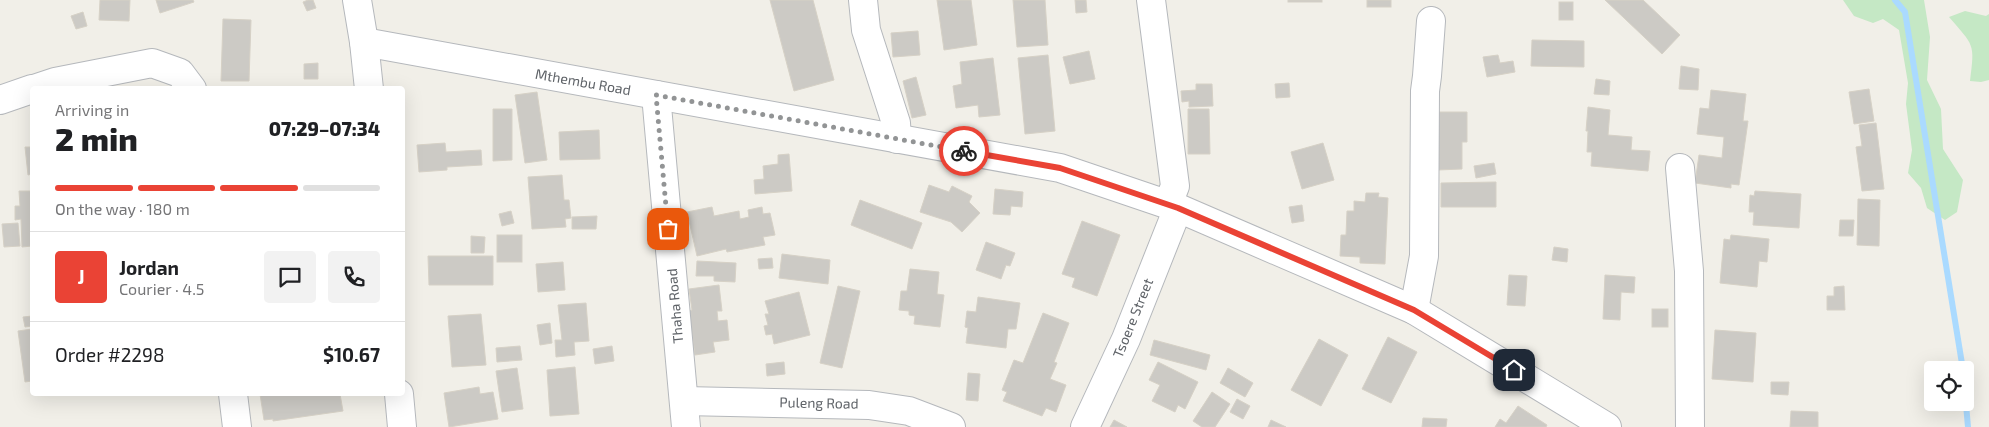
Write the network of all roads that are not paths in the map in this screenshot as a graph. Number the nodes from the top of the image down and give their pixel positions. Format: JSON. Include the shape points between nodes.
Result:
{"nodes":[{"id":1,"x":357,"y":0,"type":"edge"},
{"id":2,"x":863,"y":0,"type":"edge"},
{"id":3,"x":1151,"y":0,"type":"edge"},
{"id":4,"x":1432,"y":21,"type":"dead end"},
{"id":5,"x":364,"y":42,"type":"junction"},
{"id":6,"x":42,"y":86,"type":"edge"},
{"id":7,"x":190,"y":86,"type":"edge"},
{"id":8,"x":369,"y":86,"type":"edge"},
{"id":9,"x":30,"y":90,"type":"edge"},
{"id":10,"x":656,"y":95,"type":"junction"},
{"id":11,"x":0,"y":100,"type":"edge"},
{"id":12,"x":897,"y":139,"type":"junction"},
{"id":13,"x":1680,"y":168,"type":"dead end"},
{"id":14,"x":1173,"y":206,"type":"junction"},
{"id":15,"x":1414,"y":310,"type":"junction"},
{"id":16,"x":233,"y":396,"type":"edge"},
{"id":17,"x":400,"y":396,"type":"edge"},
{"id":18,"x":685,"y":414,"type":"edge"},
{"id":19,"x":237,"y":427,"type":"edge"},
{"id":20,"x":402,"y":427,"type":"edge"},
{"id":21,"x":951,"y":427,"type":"edge"},
{"id":22,"x":1085,"y":427,"type":"edge"},
{"id":23,"x":1607,"y":427,"type":"edge"},
{"id":24,"x":1690,"y":427,"type":"edge"}],
"edges":[{"from":1,"to":5,"type":"street"},
{"from":2,"to":12,"type":"street","via":[[866,30],[896,123]]},
{"from":3,"to":14,"type":"street","name":"Tsoere Street","via":[[1175,186]]},
{"from":4,"to":15,"type":"street","via":[[1425,91],[1424,256]]},
{"from":5,"to":8,"type":"street"},
{"from":5,"to":10,"type":"street","name":"Mthembu Road"},
{"from":6,"to":7,"type":"street","via":[[152,62],[180,73]]},
{"from":9,"to":11,"type":"street"},
{"from":10,"to":12,"type":"street","name":"Mthembu Road"},
{"from":10,"to":18,"type":"street","name":"Thaha Road"},
{"from":12,"to":14,"type":"street","name":"Mthembu Road","via":[[1060,168]]},
{"from":13,"to":24,"type":"street","via":[[1689,271]]},
{"from":14,"to":15,"type":"street","name":"Mthembu Road"},
{"from":14,"to":22,"type":"street","name":"Tsoere Street","via":[[1126,339]]},
{"from":15,"to":23,"type":"street","name":"Mthembu Road"},
{"from":16,"to":19,"type":"street"},
{"from":17,"to":20,"type":"street"},
{"from":18,"to":21,"type":"street","name":"Puleng Road","via":[[869,405],[909,411]]}]}
